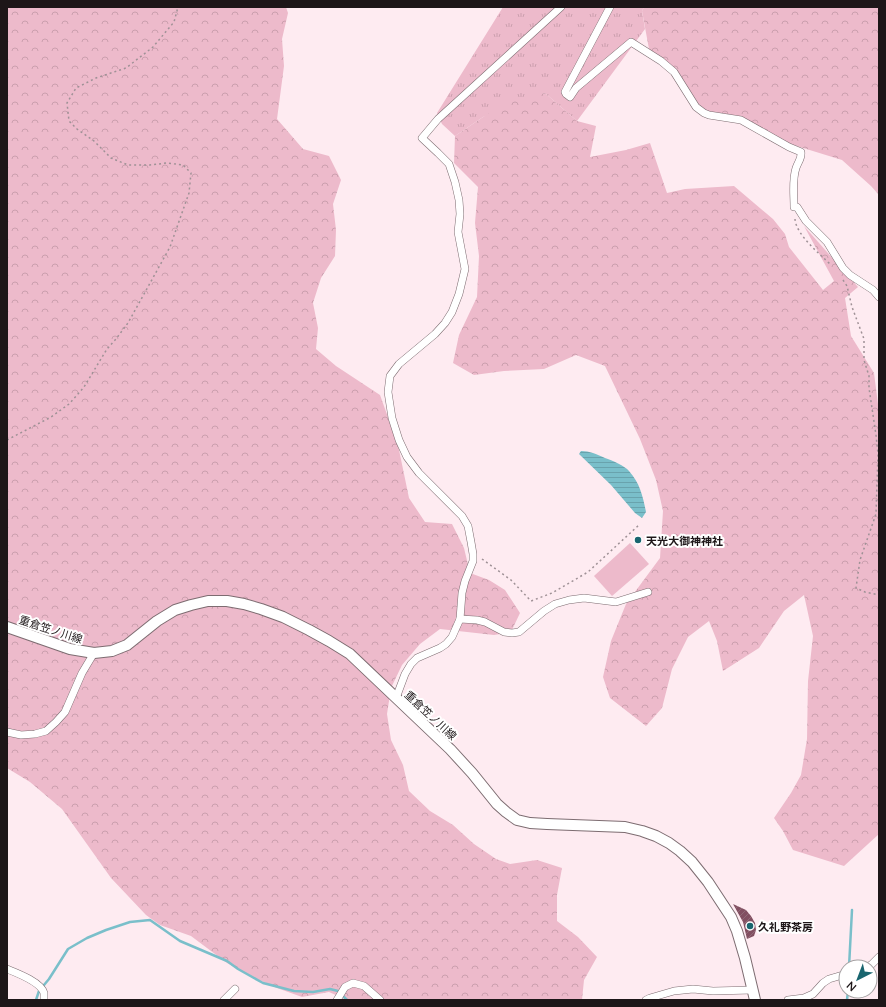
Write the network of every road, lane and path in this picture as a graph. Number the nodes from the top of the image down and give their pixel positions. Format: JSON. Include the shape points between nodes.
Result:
{"nodes":[{"id":1,"x":178,"y":7,"type":"edge"},
{"id":2,"x":561,"y":7,"type":"edge"},
{"id":3,"x":610,"y":7,"type":"edge"},
{"id":4,"x":794,"y":207,"type":"junction"},
{"id":5,"x":835,"y":269,"type":"dead end"},
{"id":6,"x":843,"y":280,"type":"dead end"},
{"id":7,"x":879,"y":297,"type":"edge"},
{"id":8,"x":7,"y":440,"type":"edge"},
{"id":9,"x":640,"y":524,"type":"dead end"},
{"id":10,"x":473,"y":554,"type":"junction"},
{"id":11,"x":648,"y":592,"type":"dead end"},
{"id":12,"x":879,"y":595,"type":"edge"},
{"id":13,"x":460,"y":619,"type":"junction"},
{"id":14,"x":7,"y":627,"type":"edge"},
{"id":15,"x":94,"y":653,"type":"junction"},
{"id":16,"x":396,"y":698,"type":"junction"},
{"id":17,"x":7,"y":732,"type":"edge"},
{"id":18,"x":7,"y":969,"type":"edge"},
{"id":19,"x":838,"y":976,"type":"edge"},
{"id":20,"x":235,"y":989,"type":"dead end"},
{"id":21,"x":752,"y":990,"type":"junction"},
{"id":22,"x":44,"y":996,"type":"edge"},
{"id":23,"x":224,"y":1000,"type":"edge"},
{"id":24,"x":337,"y":1000,"type":"edge"},
{"id":25,"x":380,"y":1000,"type":"edge"},
{"id":26,"x":646,"y":1000,"type":"edge"},
{"id":27,"x":755,"y":1000,"type":"edge"},
{"id":28,"x":788,"y":1000,"type":"edge"}],
"edges":[{"from":1,"to":8,"type":"path","via":[[174,22],[153,47],[126,68],[76,88],[67,103],[68,121],[111,158],[128,165],[183,165],[190,173],[189,193],[170,247],[128,323],[106,349],[84,387],[69,404],[51,417]]},
{"from":2,"to":10,"type":"street","via":[[438,119],[422,138],[449,164],[455,182],[460,214],[458,232],[465,269],[452,312],[435,334],[399,364],[390,376],[388,392],[392,418],[407,457],[419,473],[462,516],[468,526]]},
{"from":3,"to":4,"type":"street","via":[[566,94],[570,97],[576,88],[631,42],[674,72],[700,111],[741,120],[801,152],[794,178]]},
{"from":4,"to":5,"type":"path","via":[[795,223],[803,237]]},
{"from":4,"to":7,"type":"street","via":[[797,207],[806,221],[827,242],[842,268]]},
{"from":6,"to":12,"type":"path","via":[[864,339],[864,360],[869,376],[878,454],[876,514],[860,560],[856,588]]},
{"from":9,"to":10,"type":"path","via":[[588,572],[552,593],[531,601],[511,580]]},
{"from":10,"to":13,"type":"street","via":[[462,593]]},
{"from":11,"to":13,"type":"street","via":[[616,602],[584,598],[555,604],[519,632],[504,632],[485,622]]},
{"from":13,"to":16,"type":"street","via":[[446,644],[417,658],[411,664]]},
{"from":14,"to":15,"type":"main road","name":"重倉笠ノ川線","via":[[70,649]]},
{"from":15,"to":16,"type":"main road","name":"重倉笠ノ川線","via":[[112,651],[128,645],[175,610],[208,601],[233,602],[283,617],[329,641],[350,654]]},
{"from":15,"to":17,"type":"street","via":[[65,712],[56,722],[46,731],[35,734]]},
{"from":16,"to":21,"type":"main road","name":"重倉笠ノ川線","via":[[450,749],[497,804],[518,820],[530,823],[625,827],[656,836],[680,851],[708,882],[731,917],[743,951]]},
{"from":18,"to":22,"type":"street","via":[[27,977],[38,986]]},
{"from":19,"to":28,"type":"street","via":[[822,983],[813,994]]},
{"from":20,"to":23,"type":"street"},
{"from":21,"to":26,"type":"street","via":[[693,989],[674,991]]},
{"from":21,"to":27,"type":"main road","name":"重倉笠ノ川線"},
{"from":24,"to":25,"type":"street","via":[[346,987],[353,983],[364,986]]}]}
